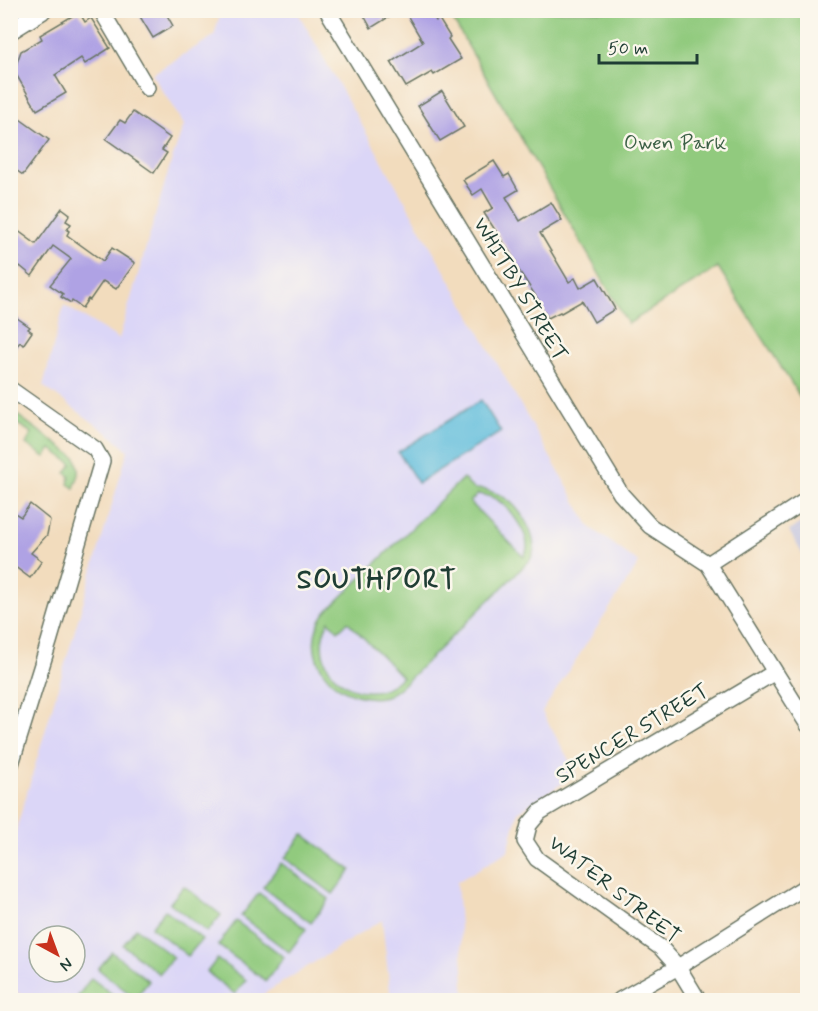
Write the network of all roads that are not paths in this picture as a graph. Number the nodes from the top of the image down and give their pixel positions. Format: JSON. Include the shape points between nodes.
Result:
{"nodes":[{"id":1,"x":42,"y":10,"type":"edge"},
{"id":2,"x":101,"y":10,"type":"edge"},
{"id":3,"x":327,"y":10,"type":"edge"},
{"id":4,"x":10,"y":30,"type":"edge"},
{"id":5,"x":147,"y":88,"type":"dead end"},
{"id":6,"x":10,"y":389,"type":"edge"},
{"id":7,"x":807,"y":499,"type":"edge"},
{"id":8,"x":708,"y":564,"type":"junction"},
{"id":9,"x":775,"y":672,"type":"junction"},
{"id":10,"x":807,"y":725,"type":"edge"},
{"id":11,"x":10,"y":767,"type":"edge"},
{"id":12,"x":525,"y":841,"type":"joint"},
{"id":13,"x":807,"y":885,"type":"edge"},
{"id":14,"x":678,"y":967,"type":"junction"},
{"id":15,"x":620,"y":1000,"type":"edge"},
{"id":16,"x":698,"y":1000,"type":"edge"}],
"edges":[{"from":1,"to":4,"type":"street"},
{"from":2,"to":5,"type":"street"},
{"from":3,"to":8,"type":"street","name":"WHITBY STREET","via":[[621,494],[650,526]]},
{"from":6,"to":11,"type":"street","via":[[95,449],[102,460]]},
{"from":7,"to":8,"type":"street"},
{"from":8,"to":9,"type":"street"},
{"from":9,"to":10,"type":"street"},
{"from":9,"to":12,"type":"street","name":"SPENCER STREET","via":[[540,812],[529,825]]},
{"from":12,"to":14,"type":"street","name":"WATER STREET","via":[[537,859],[661,948]]},
{"from":13,"to":14,"type":"street"},
{"from":14,"to":15,"type":"street"},
{"from":14,"to":16,"type":"street","name":"WATER STREET"}]}
